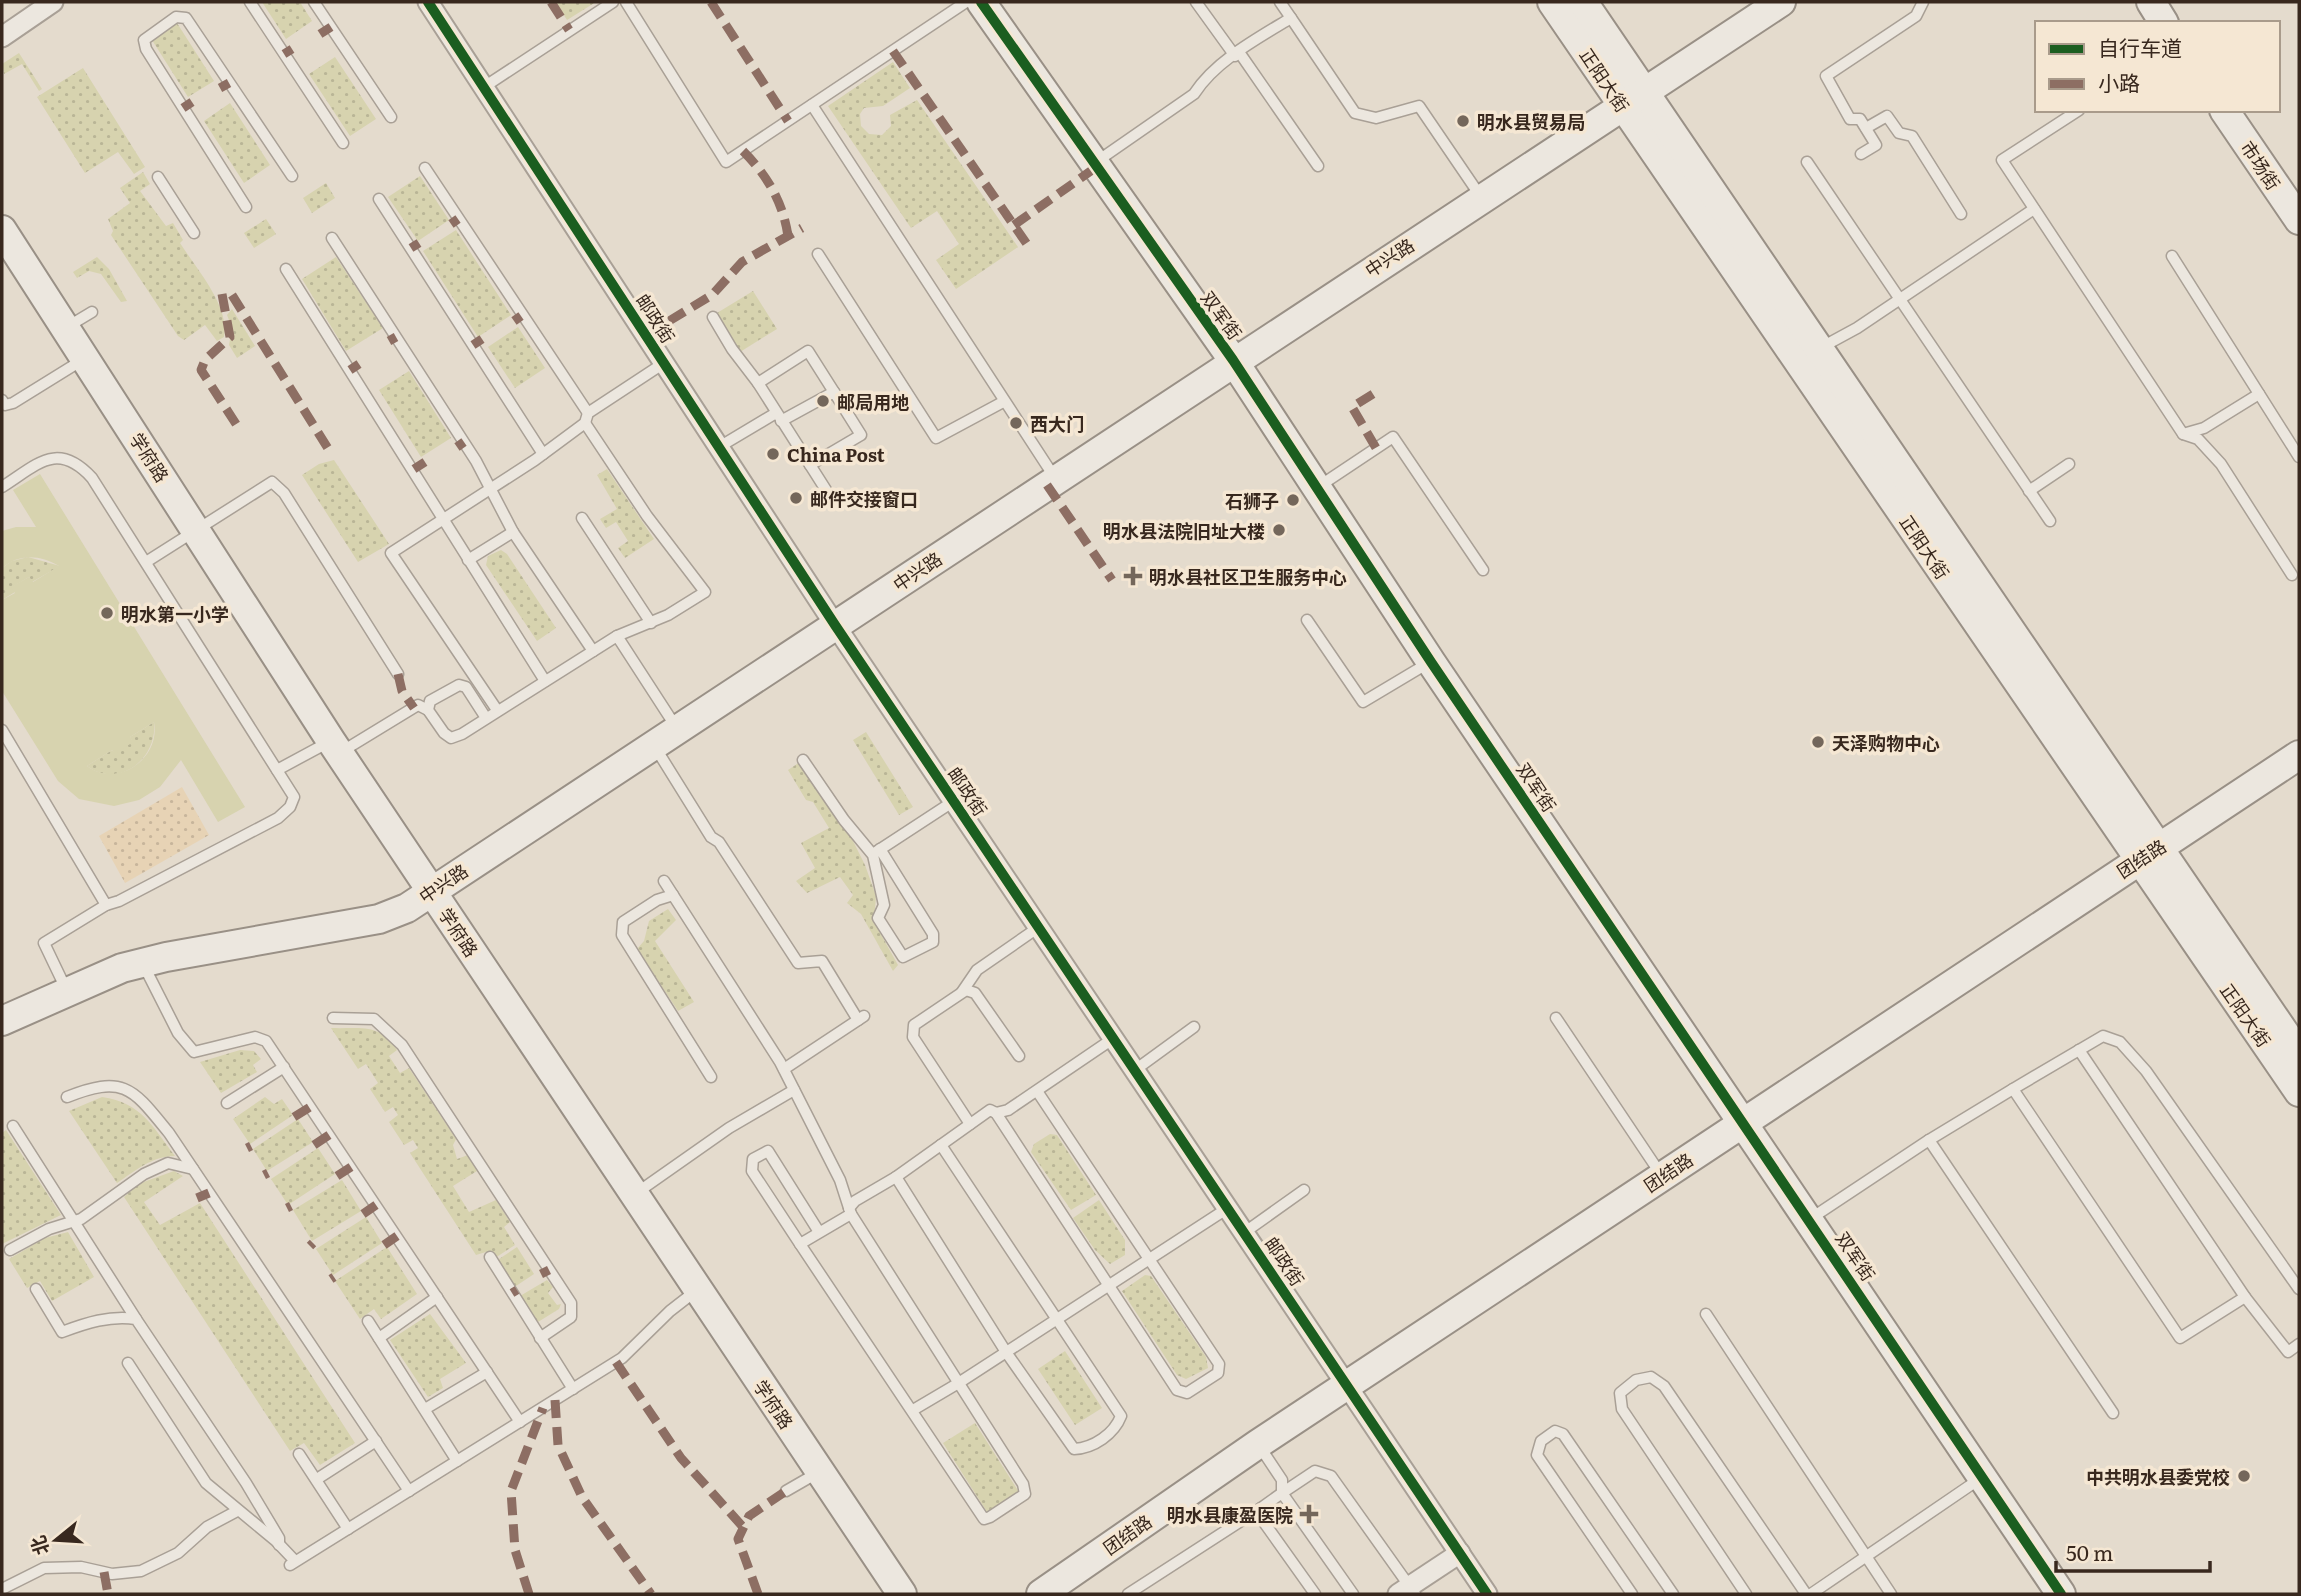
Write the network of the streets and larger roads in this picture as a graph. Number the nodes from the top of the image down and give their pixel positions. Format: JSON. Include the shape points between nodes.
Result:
{"nodes":[{"id":1,"x":53,"y":2,"type":"edge"},
{"id":2,"x":428,"y":2,"type":"edge"},
{"id":3,"x":981,"y":2,"type":"edge"},
{"id":4,"x":1552,"y":2,"type":"edge"},
{"id":5,"x":1583,"y":2,"type":"edge"},
{"id":6,"x":1781,"y":2,"type":"edge"},
{"id":7,"x":2151,"y":2,"type":"edge"},
{"id":8,"x":2163,"y":21,"type":"edge"},
{"id":9,"x":2,"y":37,"type":"edge"},
{"id":10,"x":1632,"y":97,"type":"junction"},
{"id":11,"x":2225,"y":112,"type":"edge"},
{"id":12,"x":2299,"y":220,"type":"edge"},
{"id":13,"x":2,"y":230,"type":"edge"},
{"id":14,"x":1233,"y":360,"type":"junction"},
{"id":15,"x":835,"y":625,"type":"junction"},
{"id":16,"x":2299,"y":755,"type":"edge"},
{"id":17,"x":2148,"y":853,"type":"junction"},
{"id":18,"x":431,"y":891,"type":"junction"},
{"id":19,"x":2,"y":1021,"type":"edge"},
{"id":20,"x":2299,"y":1054,"type":"edge"},
{"id":21,"x":2299,"y":1092,"type":"edge"},
{"id":22,"x":1744,"y":1122,"type":"junction"},
{"id":23,"x":1348,"y":1385,"type":"junction"},
{"id":24,"x":1460,"y":1553,"type":"junction"},
{"id":25,"x":1408,"y":1592,"type":"edge"},
{"id":26,"x":902,"y":1594,"type":"edge"},
{"id":27,"x":1041,"y":1594,"type":"edge"},
{"id":28,"x":1487,"y":1594,"type":"edge"},
{"id":29,"x":2061,"y":1594,"type":"edge"}],
"edges":[{"from":1,"to":9,"type":"street"},
{"from":2,"to":15,"type":"street","name":"邮政街"},
{"from":3,"to":14,"type":"street","name":"双军街"},
{"from":4,"to":10,"type":"street","name":"正阳大街"},
{"from":5,"to":10,"type":"street","name":"正阳大街"},
{"from":6,"to":10,"type":"street","name":"中兴路"},
{"from":7,"to":8,"type":"street"},
{"from":10,"to":14,"type":"street","name":"中兴路"},
{"from":10,"to":17,"type":"street","name":"正阳大街"},
{"from":10,"to":17,"type":"street","name":"正阳大街","via":[[1818,349]]},
{"from":11,"to":12,"type":"street","name":"市场街"},
{"from":13,"to":18,"type":"street","name":"学府路"},
{"from":14,"to":15,"type":"street","name":"中兴路"},
{"from":14,"to":22,"type":"street","name":"双军街","via":[[1431,662]]},
{"from":15,"to":18,"type":"street","name":"中兴路"},
{"from":15,"to":23,"type":"street","name":"邮政街"},
{"from":16,"to":17,"type":"street","name":"团结路"},
{"from":17,"to":20,"type":"street","name":"正阳大街"},
{"from":17,"to":21,"type":"street","name":"正阳大街"},
{"from":17,"to":22,"type":"street","name":"团结路"},
{"from":18,"to":19,"type":"street","name":"中兴路","via":[[387,917],[122,968]]},
{"from":18,"to":26,"type":"street","name":"学府路"},
{"from":22,"to":23,"type":"street","name":"团结路"},
{"from":22,"to":29,"type":"street","name":"双军街"},
{"from":23,"to":24,"type":"street","name":"邮政街"},
{"from":23,"to":27,"type":"street","name":"团结路"},
{"from":24,"to":25,"type":"street"},
{"from":24,"to":28,"type":"street","name":"邮政街"}]}
